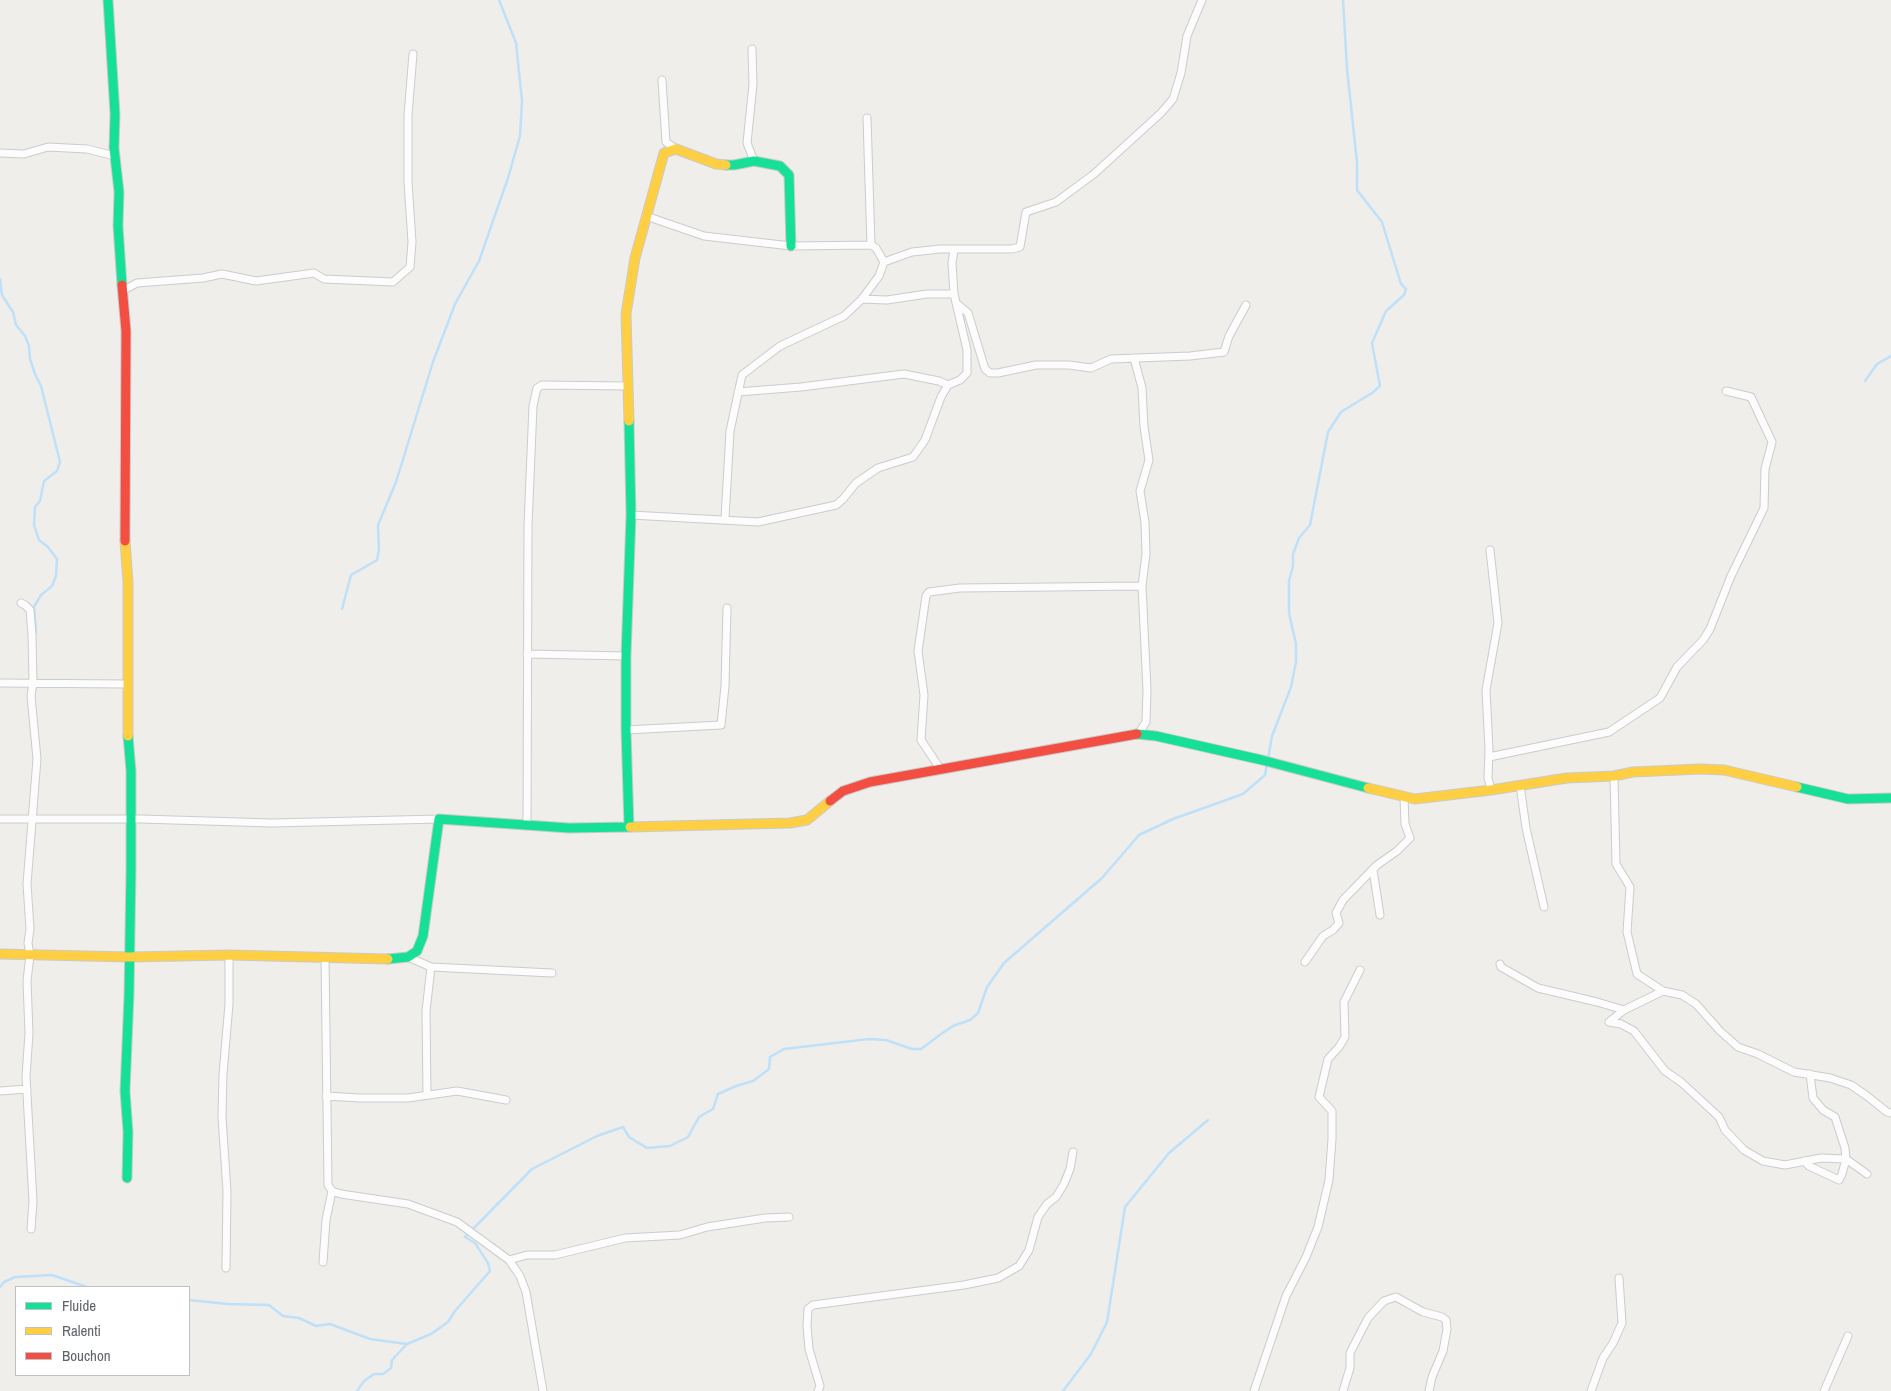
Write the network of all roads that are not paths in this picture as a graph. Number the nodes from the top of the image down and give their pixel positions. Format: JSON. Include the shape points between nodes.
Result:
{"nodes":[{"id":1,"x":108,"y":0,"type":"edge"},
{"id":2,"x":1202,"y":0,"type":"edge"},
{"id":3,"x":752,"y":49,"type":"dead end"},
{"id":4,"x":413,"y":54,"type":"dead end"},
{"id":5,"x":662,"y":80,"type":"dead end"},
{"id":6,"x":867,"y":118,"type":"dead end"},
{"id":7,"x":666,"y":142,"type":"junction"},
{"id":8,"x":676,"y":149,"type":"junction"},
{"id":9,"x":0,"y":153,"type":"edge"},
{"id":10,"x":664,"y":153,"type":"junction"},
{"id":11,"x":115,"y":156,"type":"junction"},
{"id":12,"x":754,"y":161,"type":"junction"},
{"id":13,"x":646,"y":216,"type":"junction"},
{"id":14,"x":871,"y":245,"type":"junction"},
{"id":15,"x":791,"y":246,"type":"junction"},
{"id":16,"x":954,"y":250,"type":"junction"},
{"id":17,"x":884,"y":262,"type":"junction"},
{"id":18,"x":124,"y":290,"type":"junction"},
{"id":19,"x":954,"y":294,"type":"junction"},
{"id":20,"x":862,"y":298,"type":"junction"},
{"id":21,"x":956,"y":303,"type":"junction"},
{"id":22,"x":1246,"y":305,"type":"dead end"},
{"id":23,"x":1134,"y":358,"type":"junction"},
{"id":24,"x":948,"y":385,"type":"junction"},
{"id":25,"x":628,"y":386,"type":"junction"},
{"id":26,"x":1726,"y":391,"type":"dead end"},
{"id":27,"x":738,"y":392,"type":"junction"},
{"id":28,"x":631,"y":514,"type":"junction"},
{"id":29,"x":725,"y":520,"type":"junction"},
{"id":30,"x":1490,"y":550,"type":"dead end"},
{"id":31,"x":1142,"y":586,"type":"junction"},
{"id":32,"x":20,"y":603,"type":"dead end"},
{"id":33,"x":726,"y":608,"type":"dead end"},
{"id":34,"x":527,"y":654,"type":"junction"},
{"id":35,"x":626,"y":656,"type":"junction"},
{"id":36,"x":0,"y":683,"type":"edge"},
{"id":37,"x":33,"y":683,"type":"junction"},
{"id":38,"x":127,"y":684,"type":"junction"},
{"id":39,"x":626,"y":730,"type":"junction"},
{"id":40,"x":1138,"y":734,"type":"junction"},
{"id":41,"x":1489,"y":757,"type":"junction"},
{"id":42,"x":941,"y":770,"type":"junction"},
{"id":43,"x":1614,"y":776,"type":"junction"},
{"id":44,"x":1520,"y":785,"type":"junction"},
{"id":45,"x":1491,"y":790,"type":"junction"},
{"id":46,"x":1404,"y":797,"type":"junction"},
{"id":47,"x":1891,"y":798,"type":"edge"},
{"id":48,"x":0,"y":819,"type":"edge"},
{"id":49,"x":130,"y":819,"type":"junction"},
{"id":50,"x":440,"y":819,"type":"junction"},
{"id":51,"x":33,"y":820,"type":"junction"},
{"id":52,"x":527,"y":825,"type":"junction"},
{"id":53,"x":629,"y":827,"type":"junction"},
{"id":54,"x":1373,"y":870,"type":"junction"},
{"id":55,"x":1544,"y":907,"type":"dead end"},
{"id":56,"x":1380,"y":915,"type":"dead end"},
{"id":57,"x":0,"y":954,"type":"edge"},
{"id":58,"x":30,"y":955,"type":"junction"},
{"id":59,"x":229,"y":955,"type":"junction"},
{"id":60,"x":129,"y":957,"type":"junction"},
{"id":61,"x":325,"y":957,"type":"junction"},
{"id":62,"x":408,"y":957,"type":"junction"},
{"id":63,"x":1305,"y":962,"type":"dead end"},
{"id":64,"x":1500,"y":964,"type":"dead end"},
{"id":65,"x":431,"y":967,"type":"junction"},
{"id":66,"x":1360,"y":970,"type":"dead end"},
{"id":67,"x":552,"y":972,"type":"dead end"},
{"id":68,"x":1663,"y":991,"type":"junction"},
{"id":69,"x":1624,"y":1010,"type":"junction"},
{"id":70,"x":1810,"y":1074,"type":"junction"},
{"id":71,"x":27,"y":1089,"type":"junction"},
{"id":72,"x":0,"y":1091,"type":"edge"},
{"id":73,"x":427,"y":1095,"type":"junction"},
{"id":74,"x":326,"y":1096,"type":"junction"},
{"id":75,"x":506,"y":1100,"type":"dead end"},
{"id":76,"x":1891,"y":1113,"type":"edge"},
{"id":77,"x":1073,"y":1152,"type":"dead end"},
{"id":78,"x":1846,"y":1159,"type":"junction"},
{"id":79,"x":1804,"y":1161,"type":"junction"},
{"id":80,"x":1867,"y":1174,"type":"dead end"},
{"id":81,"x":127,"y":1178,"type":"dead end"},
{"id":82,"x":332,"y":1191,"type":"junction"},
{"id":83,"x":789,"y":1217,"type":"dead end"},
{"id":84,"x":31,"y":1229,"type":"dead end"},
{"id":85,"x":509,"y":1260,"type":"junction"},
{"id":86,"x":323,"y":1262,"type":"dead end"},
{"id":87,"x":226,"y":1268,"type":"dead end"},
{"id":88,"x":1619,"y":1278,"type":"dead end"},
{"id":89,"x":1848,"y":1336,"type":"dead end"},
{"id":90,"x":543,"y":1391,"type":"edge"},
{"id":91,"x":818,"y":1391,"type":"edge"},
{"id":92,"x":1254,"y":1391,"type":"edge"},
{"id":93,"x":1343,"y":1391,"type":"edge"},
{"id":94,"x":1429,"y":1391,"type":"edge"},
{"id":95,"x":1591,"y":1391,"type":"edge"},
{"id":96,"x":1824,"y":1391,"type":"edge"}],
"edges":[{"from":1,"to":11,"type":"street"},
{"from":2,"to":16,"type":"street","via":[[1187,36],[1173,98],[1161,113],[1064,197],[1026,212],[1020,247]]},
{"from":3,"to":12,"type":"street","via":[[753,84],[747,143]]},
{"from":4,"to":18,"type":"street","via":[[408,115],[410,267],[393,282],[324,279],[314,273],[256,281],[222,274],[137,283]]},
{"from":5,"to":7,"type":"street"},
{"from":6,"to":14,"type":"street"},
{"from":7,"to":8,"type":"street"},
{"from":7,"to":10,"type":"street"},
{"from":8,"to":10,"type":"street"},
{"from":8,"to":12,"type":"street","via":[[716,164]]},
{"from":9,"to":11,"type":"street","via":[[24,154],[48,147],[87,149]]},
{"from":10,"to":13,"type":"street"},
{"from":11,"to":18,"type":"street"},
{"from":12,"to":15,"type":"street","via":[[780,166],[789,175]]},
{"from":13,"to":15,"type":"street","via":[[704,236]]},
{"from":13,"to":25,"type":"street","via":[[634,258],[626,314]]},
{"from":14,"to":15,"type":"street"},
{"from":14,"to":17,"type":"street"},
{"from":16,"to":17,"type":"street","via":[[912,252]]},
{"from":16,"to":19,"type":"street"},
{"from":17,"to":20,"type":"street","via":[[879,276]]},
{"from":18,"to":38,"type":"street"},
{"from":19,"to":20,"type":"street","via":[[887,300]]},
{"from":19,"to":21,"type":"street"},
{"from":20,"to":27,"type":"street","via":[[844,316],[780,346],[742,375]]},
{"from":21,"to":23,"type":"street","via":[[968,314],[985,369],[990,373],[1036,365],[1091,368],[1111,359]]},
{"from":21,"to":24,"type":"street","via":[[967,350],[966,373]]},
{"from":22,"to":23,"type":"street","via":[[1224,352]]},
{"from":23,"to":31,"type":"street","via":[[1142,388],[1149,460],[1140,491],[1146,548]]},
{"from":24,"to":27,"type":"street","via":[[904,374]]},
{"from":24,"to":29,"type":"street","via":[[925,440],[913,457],[878,468],[856,483],[836,504],[758,522]]},
{"from":25,"to":28,"type":"street"},
{"from":25,"to":34,"type":"street","via":[[542,385],[537,388],[533,406],[528,525]]},
{"from":26,"to":41,"type":"street","via":[[1751,397],[1772,442],[1765,469],[1764,508],[1703,640],[1677,667],[1660,698],[1609,732]]},
{"from":27,"to":29,"type":"street","via":[[730,431]]},
{"from":28,"to":29,"type":"street"},
{"from":28,"to":35,"type":"street"},
{"from":30,"to":41,"type":"street","via":[[1498,623],[1486,690]]},
{"from":31,"to":40,"type":"street","via":[[1147,690],[1146,722]]},
{"from":31,"to":42,"type":"street","via":[[960,588],[929,592],[918,651],[924,695],[921,740]]},
{"from":32,"to":37,"type":"street","via":[[30,610]]},
{"from":33,"to":39,"type":"street","via":[[721,725]]},
{"from":34,"to":35,"type":"street"},
{"from":34,"to":52,"type":"street"},
{"from":35,"to":39,"type":"street"},
{"from":36,"to":37,"type":"street"},
{"from":37,"to":38,"type":"street"},
{"from":37,"to":51,"type":"street","via":[[31,696],[37,759]]},
{"from":38,"to":49,"type":"street"},
{"from":39,"to":53,"type":"street"},
{"from":40,"to":42,"type":"street"},
{"from":40,"to":46,"type":"street","via":[[1262,760]]},
{"from":41,"to":45,"type":"street"},
{"from":42,"to":53,"type":"street","via":[[870,782],[844,791],[807,820]]},
{"from":43,"to":44,"type":"street"},
{"from":43,"to":47,"type":"street","via":[[1700,768],[1724,770],[1848,799]]},
{"from":43,"to":68,"type":"street","via":[[1616,864],[1630,887],[1627,932],[1637,974]]},
{"from":44,"to":45,"type":"street"},
{"from":44,"to":55,"type":"street"},
{"from":45,"to":46,"type":"street","via":[[1431,798]]},
{"from":46,"to":54,"type":"street","via":[[1405,824],[1410,838]]},
{"from":48,"to":51,"type":"street"},
{"from":49,"to":50,"type":"street","via":[[272,823]]},
{"from":49,"to":51,"type":"street"},
{"from":49,"to":60,"type":"street"},
{"from":50,"to":52,"type":"street"},
{"from":50,"to":62,"type":"street","via":[[423,936],[417,951]]},
{"from":51,"to":58,"type":"street","via":[[27,884]]},
{"from":52,"to":53,"type":"street"},
{"from":54,"to":56,"type":"street"},
{"from":54,"to":63,"type":"street","via":[[1343,900],[1336,913],[1339,923],[1322,936]]},
{"from":57,"to":58,"type":"street"},
{"from":58,"to":60,"type":"street"},
{"from":58,"to":71,"type":"street"},
{"from":59,"to":60,"type":"street"},
{"from":59,"to":61,"type":"street"},
{"from":59,"to":87,"type":"street","via":[[222,1117],[227,1191]]},
{"from":60,"to":81,"type":"street","via":[[125,1091]]},
{"from":61,"to":62,"type":"street"},
{"from":61,"to":74,"type":"street"},
{"from":62,"to":65,"type":"street"},
{"from":64,"to":69,"type":"street","via":[[1538,988]]},
{"from":65,"to":67,"type":"street"},
{"from":65,"to":73,"type":"street","via":[[426,1010]]},
{"from":66,"to":92,"type":"street","via":[[1344,1002],[1345,1036],[1328,1059],[1319,1097],[1332,1112],[1332,1139],[1318,1227],[1286,1296]]},
{"from":68,"to":69,"type":"street"},
{"from":68,"to":70,"type":"street","via":[[1682,995],[1696,1004],[1738,1047],[1794,1072]]},
{"from":69,"to":79,"type":"street","via":[[1609,1022],[1634,1031],[1664,1071],[1719,1117],[1725,1130],[1744,1150],[1763,1161],[1778,1164]]},
{"from":70,"to":76,"type":"street","via":[[1850,1085]]},
{"from":70,"to":78,"type":"street","via":[[1813,1098],[1823,1110],[1835,1117]]},
{"from":71,"to":72,"type":"street"},
{"from":71,"to":84,"type":"street","via":[[33,1200]]},
{"from":73,"to":74,"type":"street","via":[[400,1098]]},
{"from":73,"to":75,"type":"street","via":[[457,1091]]},
{"from":74,"to":82,"type":"street","via":[[327,1179]]},
{"from":77,"to":91,"type":"street","via":[[1064,1184],[1038,1217],[1029,1250],[1019,1266],[998,1278],[964,1285],[813,1304],[808,1309],[807,1326],[809,1349],[820,1386]]},
{"from":78,"to":79,"type":"street","via":[[1831,1157]]},
{"from":78,"to":79,"type":"street","via":[[1839,1180]]},
{"from":78,"to":80,"type":"street"},
{"from":82,"to":85,"type":"street","via":[[408,1204],[457,1222]]},
{"from":82,"to":86,"type":"street"},
{"from":83,"to":85,"type":"street","via":[[707,1227],[680,1235],[625,1238],[555,1256]]},
{"from":85,"to":90,"type":"street","via":[[526,1292]]},
{"from":88,"to":95,"type":"street","via":[[1622,1323],[1603,1358]]},
{"from":89,"to":96,"type":"street"},
{"from":93,"to":94,"type":"street","via":[[1350,1368],[1350,1353],[1360,1331],[1374,1310],[1384,1301],[1396,1297],[1446,1320],[1443,1351]]}]}
